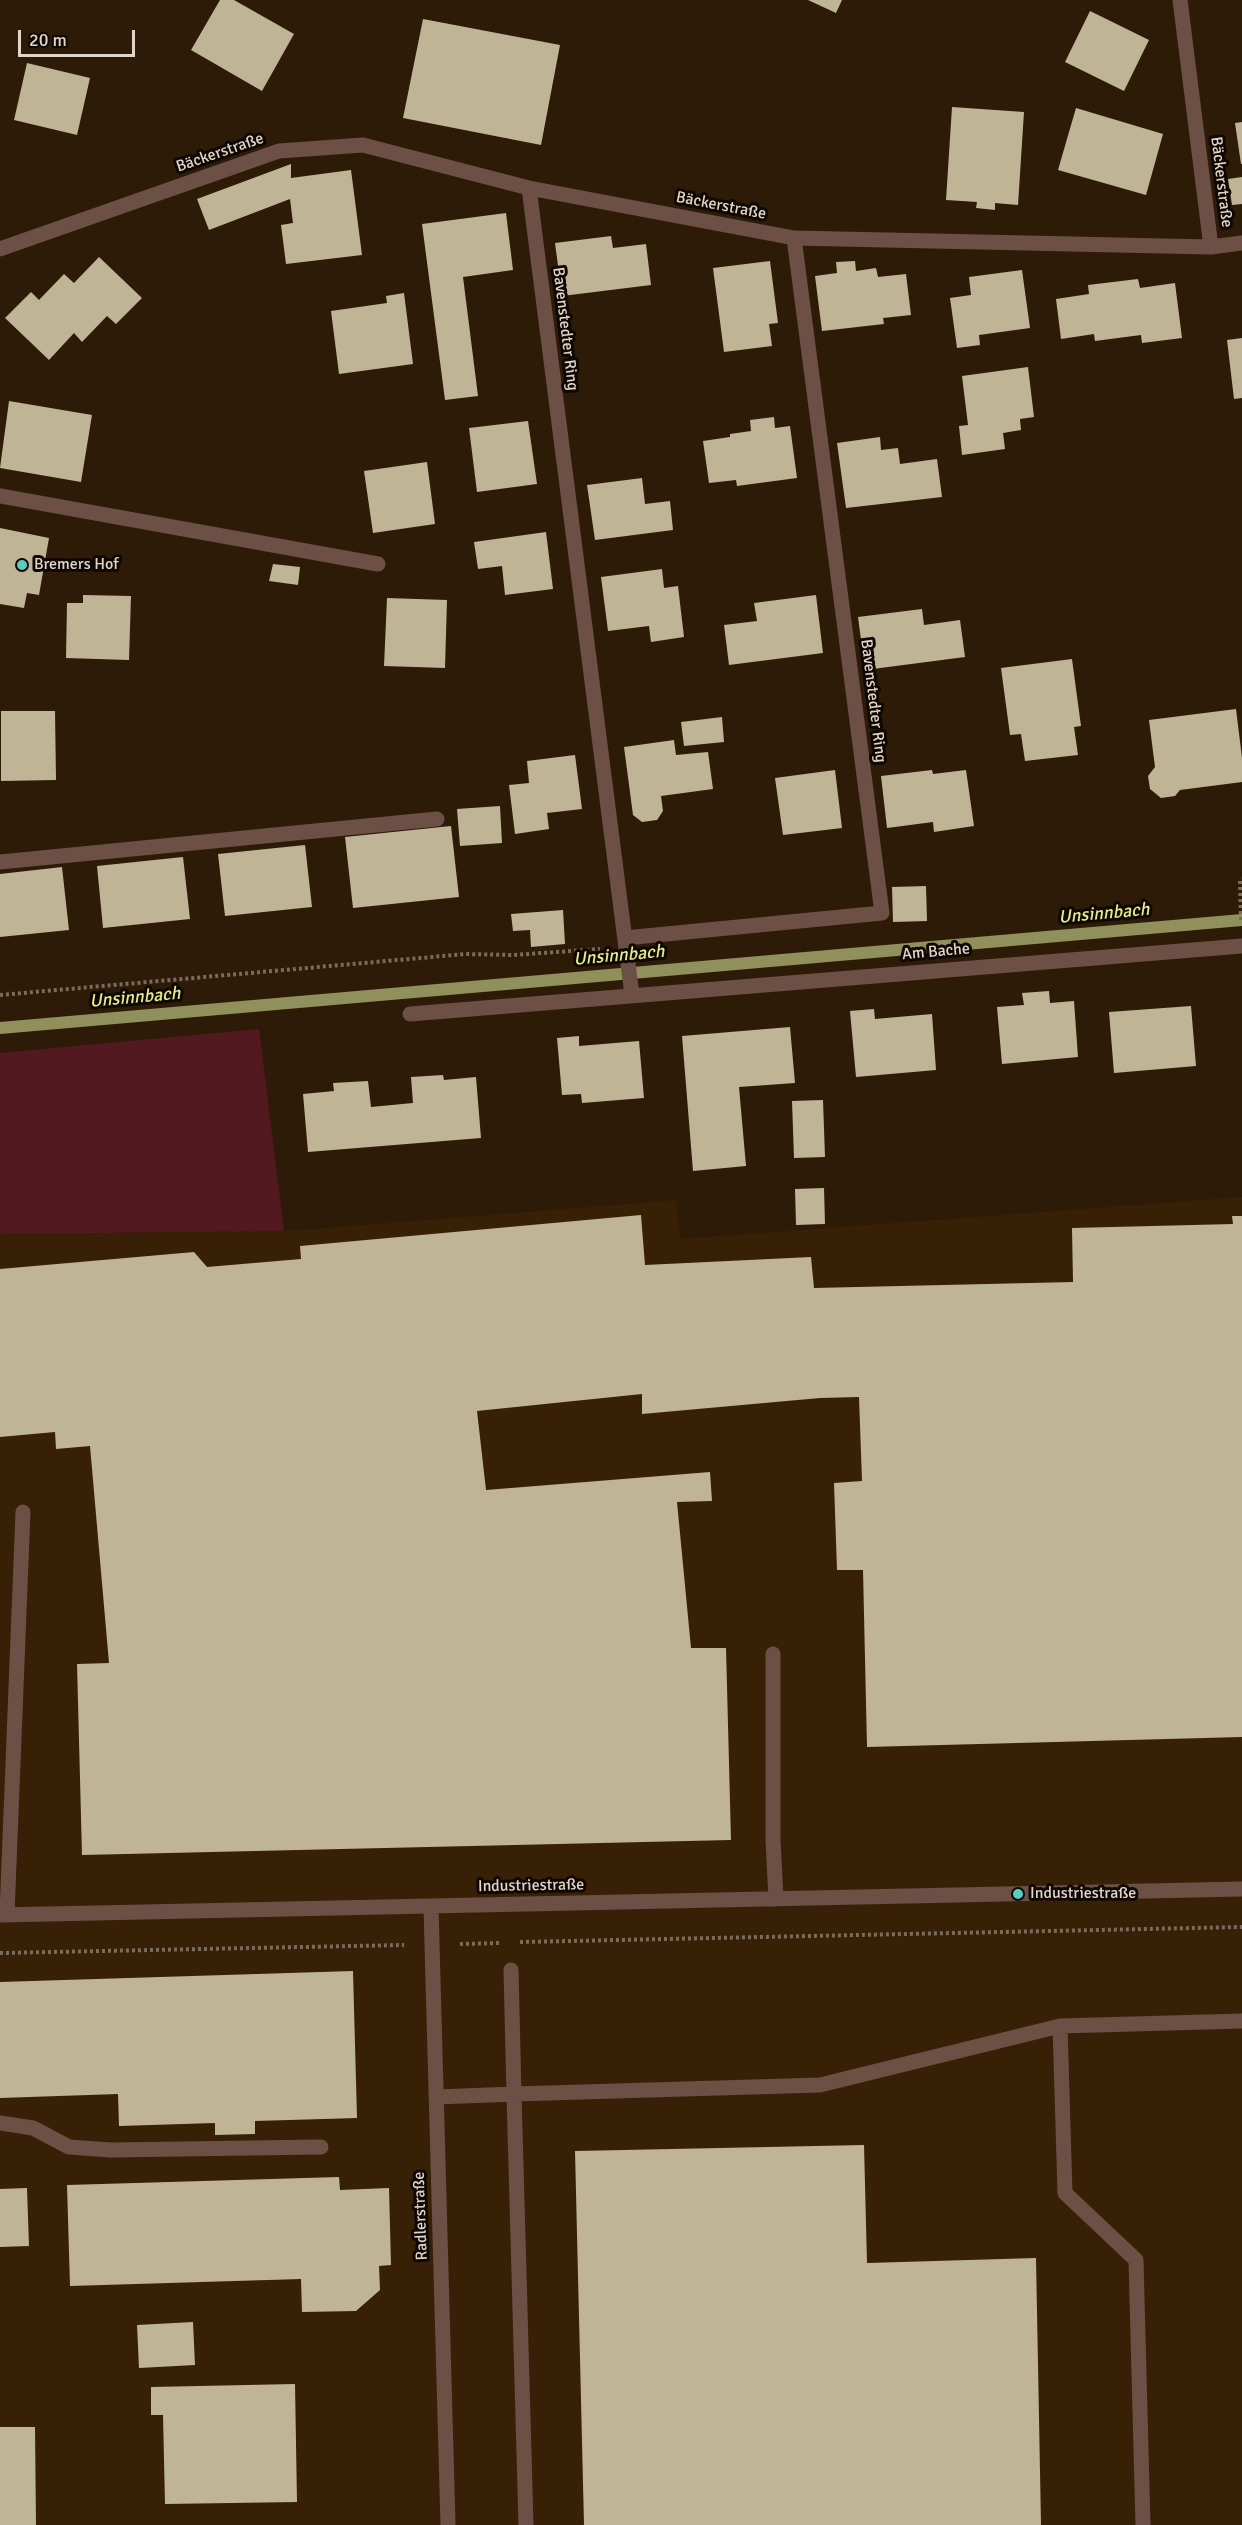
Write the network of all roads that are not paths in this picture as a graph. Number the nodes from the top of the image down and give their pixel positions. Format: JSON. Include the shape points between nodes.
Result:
{"nodes":[{"id":1,"x":1180,"y":0,"type":"edge"},
{"id":2,"x":529,"y":188,"type":"junction"},
{"id":3,"x":794,"y":238,"type":"junction"},
{"id":4,"x":1242,"y":243,"type":"edge"},
{"id":5,"x":1211,"y":247,"type":"junction"},
{"id":6,"x":0,"y":249,"type":"edge"},
{"id":7,"x":0,"y":496,"type":"edge"},
{"id":8,"x":378,"y":564,"type":"dead end"},
{"id":9,"x":437,"y":819,"type":"dead end"},
{"id":10,"x":0,"y":862,"type":"edge"},
{"id":11,"x":1242,"y":946,"type":"edge"},
{"id":12,"x":627,"y":948,"type":"junction"},
{"id":13,"x":632,"y":990,"type":"junction"},
{"id":14,"x":410,"y":1014,"type":"dead end"},
{"id":15,"x":23,"y":1512,"type":"dead end"},
{"id":16,"x":773,"y":1654,"type":"dead end"},
{"id":17,"x":1242,"y":1889,"type":"edge"},
{"id":18,"x":776,"y":1899,"type":"junction"},
{"id":19,"x":430,"y":1907,"type":"junction"},
{"id":20,"x":4,"y":1915,"type":"edge"},
{"id":21,"x":511,"y":1970,"type":"dead end"},
{"id":22,"x":1242,"y":2021,"type":"edge"},
{"id":23,"x":1060,"y":2026,"type":"junction"},
{"id":24,"x":514,"y":2094,"type":"junction"},
{"id":25,"x":436,"y":2097,"type":"junction"},
{"id":26,"x":0,"y":2123,"type":"edge"},
{"id":27,"x":321,"y":2147,"type":"dead end"},
{"id":28,"x":448,"y":2525,"type":"edge"},
{"id":29,"x":526,"y":2525,"type":"edge"},
{"id":30,"x":1143,"y":2525,"type":"edge"}],
"edges":[{"from":1,"to":5,"type":"street","name":"Bäckerstraße"},
{"from":2,"to":3,"type":"street","name":"Bäckerstraße"},
{"from":2,"to":6,"type":"street","name":"Bäckerstraße","via":[[363,145],[279,151]]},
{"from":2,"to":12,"type":"street","name":"Bavenstedter Ring"},
{"from":3,"to":5,"type":"street","name":"Bäckerstraße"},
{"from":3,"to":12,"type":"street","name":"Bavenstedter Ring","via":[[882,913]]},
{"from":4,"to":5,"type":"street"},
{"from":7,"to":8,"type":"street"},
{"from":9,"to":10,"type":"street"},
{"from":11,"to":13,"type":"street","name":"Am Bache"},
{"from":12,"to":13,"type":"street"},
{"from":13,"to":14,"type":"street","name":"Am Bache"},
{"from":15,"to":20,"type":"street"},
{"from":16,"to":18,"type":"street"},
{"from":17,"to":18,"type":"street","name":"Industriestraße"},
{"from":18,"to":19,"type":"street","name":"Industriestraße"},
{"from":19,"to":20,"type":"street","name":"Industriestraße"},
{"from":19,"to":25,"type":"street","name":"Radlerstraße"},
{"from":21,"to":24,"type":"street"},
{"from":22,"to":23,"type":"street"},
{"from":23,"to":24,"type":"street","via":[[820,2085]]},
{"from":23,"to":30,"type":"street","via":[[1065,2193],[1136,2260]]},
{"from":24,"to":25,"type":"street"},
{"from":24,"to":29,"type":"street"},
{"from":25,"to":28,"type":"street","name":"Radlerstraße"},
{"from":26,"to":27,"type":"street","via":[[33,2128],[69,2147]]}]}
